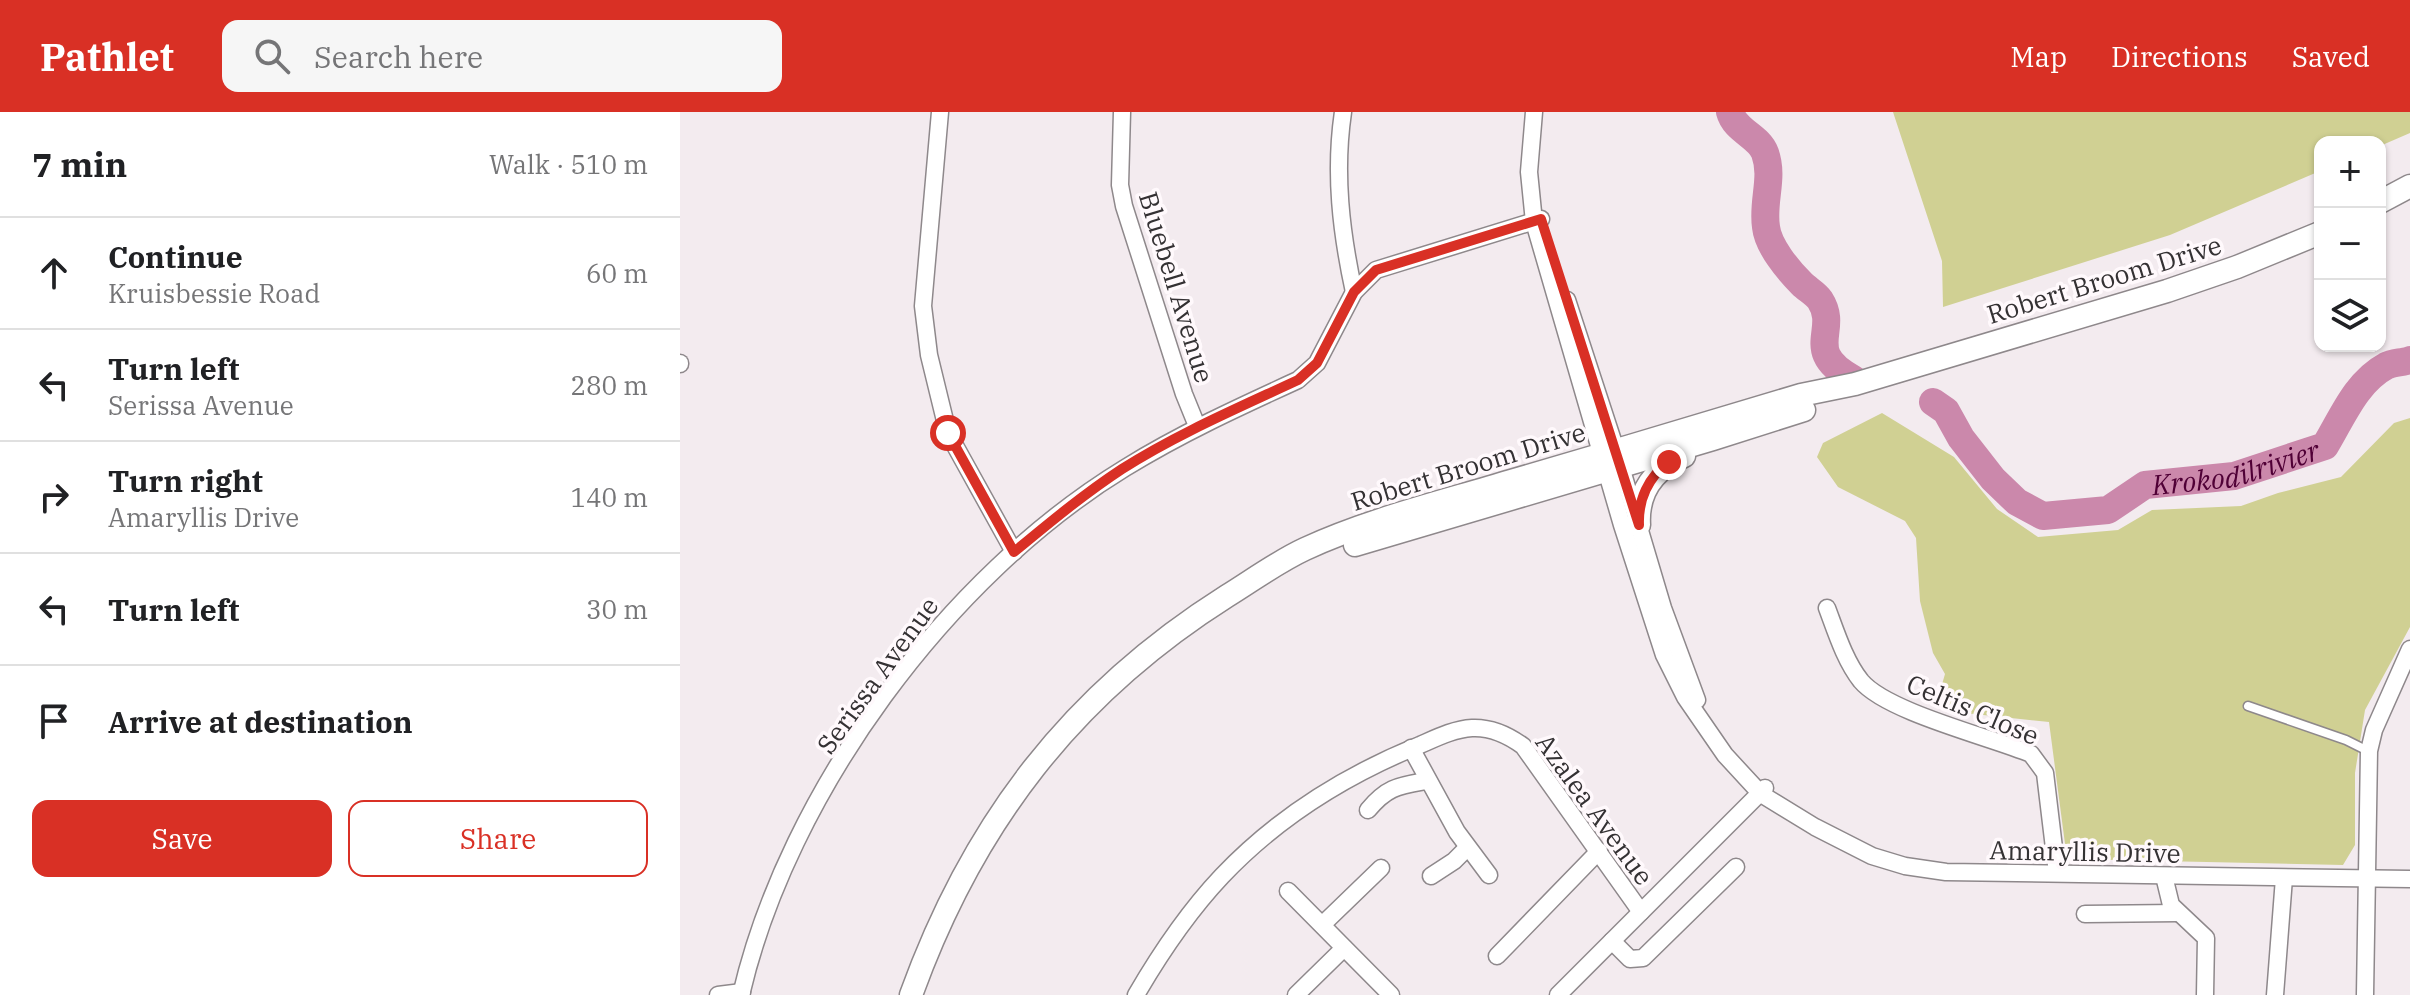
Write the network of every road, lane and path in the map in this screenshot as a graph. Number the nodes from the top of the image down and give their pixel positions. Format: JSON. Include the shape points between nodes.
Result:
{"nodes":[{"id":1,"x":940,"y":112,"type":"edge"},
{"id":2,"x":1122,"y":112,"type":"edge"},
{"id":3,"x":1343,"y":112,"type":"edge"},
{"id":4,"x":1534,"y":112,"type":"edge"},
{"id":5,"x":2410,"y":186,"type":"edge"},
{"id":6,"x":2386,"y":199,"type":"edge"},
{"id":7,"x":1537,"y":221,"type":"junction"},
{"id":8,"x":2314,"y":235,"type":"edge"},
{"id":9,"x":1354,"y":292,"type":"junction"},
{"id":10,"x":1855,"y":384,"type":"junction"},
{"id":11,"x":1197,"y":426,"type":"junction"},
{"id":12,"x":1713,"y":439,"type":"junction"},
{"id":13,"x":1610,"y":460,"type":"junction"},
{"id":14,"x":1639,"y":525,"type":"junction"},
{"id":15,"x":1014,"y":552,"type":"junction"},
{"id":16,"x":1827,"y":608,"type":"dead end"},
{"id":17,"x":2410,"y":649,"type":"edge"},
{"id":18,"x":2248,"y":706,"type":"dead end"},
{"id":19,"x":1411,"y":748,"type":"junction"},
{"id":20,"x":2369,"y":751,"type":"junction"},
{"id":21,"x":1426,"y":781,"type":"junction"},
{"id":22,"x":1767,"y":795,"type":"junction"},
{"id":23,"x":1368,"y":810,"type":"dead end"},
{"id":24,"x":1467,"y":848,"type":"junction"},
{"id":25,"x":1599,"y":851,"type":"junction"},
{"id":26,"x":1736,"y":867,"type":"dead end"},
{"id":27,"x":1381,"y":868,"type":"dead end"},
{"id":28,"x":2057,"y":873,"type":"junction"},
{"id":29,"x":1489,"y":875,"type":"dead end"},
{"id":30,"x":1431,"y":876,"type":"dead end"},
{"id":31,"x":2164,"y":876,"type":"junction"},
{"id":32,"x":2284,"y":878,"type":"junction"},
{"id":33,"x":2368,"y":879,"type":"junction"},
{"id":34,"x":2410,"y":879,"type":"edge"},
{"id":35,"x":1288,"y":891,"type":"dead end"},
{"id":36,"x":1641,"y":912,"type":"junction"},
{"id":37,"x":2178,"y":913,"type":"junction"},
{"id":38,"x":2085,"y":914,"type":"dead end"},
{"id":39,"x":1322,"y":925,"type":"junction"},
{"id":40,"x":1612,"y":941,"type":"junction"},
{"id":41,"x":1344,"y":948,"type":"junction"},
{"id":42,"x":1497,"y":956,"type":"dead end"},
{"id":43,"x":742,"y":994,"type":"edge"},
{"id":44,"x":718,"y":995,"type":"edge"},
{"id":45,"x":911,"y":995,"type":"edge"},
{"id":46,"x":1136,"y":995,"type":"edge"},
{"id":47,"x":1296,"y":995,"type":"edge"},
{"id":48,"x":1391,"y":995,"type":"edge"},
{"id":49,"x":1558,"y":995,"type":"edge"},
{"id":50,"x":2205,"y":995,"type":"edge"},
{"id":51,"x":2275,"y":995,"type":"edge"},
{"id":52,"x":2365,"y":995,"type":"edge"}],
"edges":[{"from":1,"to":15,"type":"street","via":[[923,306],[929,355],[948,433]]},
{"from":2,"to":11,"type":"street","name":"Bluebell Avenue","via":[[1124,206]]},
{"from":3,"to":9,"type":"street","via":[[1338,183]]},
{"from":4,"to":7,"type":"street","name":"Amaryllis Drive","via":[[1529,161]]},
{"from":5,"to":6,"type":"street"},
{"from":7,"to":9,"type":"street","name":"Serissa Avenue","via":[[1376,270]]},
{"from":7,"to":13,"type":"street","name":"Amaryllis Drive"},
{"from":8,"to":10,"type":"street","name":"Robert Broom Drive","via":[[2167,291]]},
{"from":9,"to":11,"type":"street","name":"Serissa Avenue","via":[[1309,373]]},
{"from":10,"to":12,"type":"street","name":"Robert Broom Drive","via":[[1807,409]]},
{"from":10,"to":13,"type":"street","name":"Robert Broom Drive","via":[[1801,395]]},
{"from":11,"to":15,"type":"street","name":"Serissa Avenue","via":[[1123,469]]},
{"from":12,"to":13,"type":"street","name":"Robert Broom Drive"},
{"from":12,"to":14,"type":"street","via":[[1655,474],[1642,499]]},
{"from":13,"to":14,"type":"street","name":"Amaryllis Drive"},
{"from":13,"to":22,"type":"street","name":"Amaryllis Drive","via":[[1672,672],[1703,726]]},
{"from":13,"to":45,"type":"street","name":"Robert Broom Drive","via":[[1245,585],[1146,653],[1042,757],[984,837],[937,929]]},
{"from":14,"to":22,"type":"street","name":"Amaryllis Drive","via":[[1695,697]]},
{"from":15,"to":43,"type":"street","name":"Serissa Avenue","via":[[923,645],[849,748],[795,845]]},
{"from":16,"to":28,"type":"street","name":"Celtis Close","via":[[1852,666],[1871,690],[2031,754],[2039,762],[2045,773]]},
{"from":17,"to":20,"type":"street"},
{"from":18,"to":20,"type":"lane"},
{"from":19,"to":21,"type":"street"},
{"from":19,"to":25,"type":"street","name":"Azalea Avenue","via":[[1470,728],[1510,737],[1534,760]]},
{"from":19,"to":46,"type":"street","name":"Azalea Avenue","via":[[1323,793],[1259,841],[1192,910]]},
{"from":20,"to":33,"type":"street"},
{"from":21,"to":23,"type":"street","via":[[1391,788]]},
{"from":21,"to":24,"type":"street"},
{"from":22,"to":28,"type":"street","name":"Amaryllis Drive","via":[[1815,827],[1905,866],[1946,872]]},
{"from":22,"to":36,"type":"street"},
{"from":24,"to":29,"type":"street"},
{"from":24,"to":30,"type":"street"},
{"from":25,"to":36,"type":"street","name":"Azalea Avenue"},
{"from":25,"to":42,"type":"street"},
{"from":26,"to":40,"type":"street","via":[[1643,958],[1630,959]]},
{"from":27,"to":39,"type":"street"},
{"from":28,"to":31,"type":"street","name":"Amaryllis Drive"},
{"from":31,"to":32,"type":"street","name":"Amaryllis Drive"},
{"from":31,"to":37,"type":"street"},
{"from":32,"to":33,"type":"street","name":"Amaryllis Drive"},
{"from":32,"to":51,"type":"street"},
{"from":33,"to":34,"type":"street","name":"Amaryllis Drive"},
{"from":33,"to":52,"type":"street"},
{"from":35,"to":39,"type":"street"},
{"from":36,"to":40,"type":"street"},
{"from":37,"to":38,"type":"street"},
{"from":37,"to":50,"type":"street","via":[[2206,938]]},
{"from":39,"to":41,"type":"street"},
{"from":40,"to":49,"type":"street"},
{"from":41,"to":47,"type":"street"},
{"from":41,"to":48,"type":"street"},
{"from":43,"to":44,"type":"street"}]}
